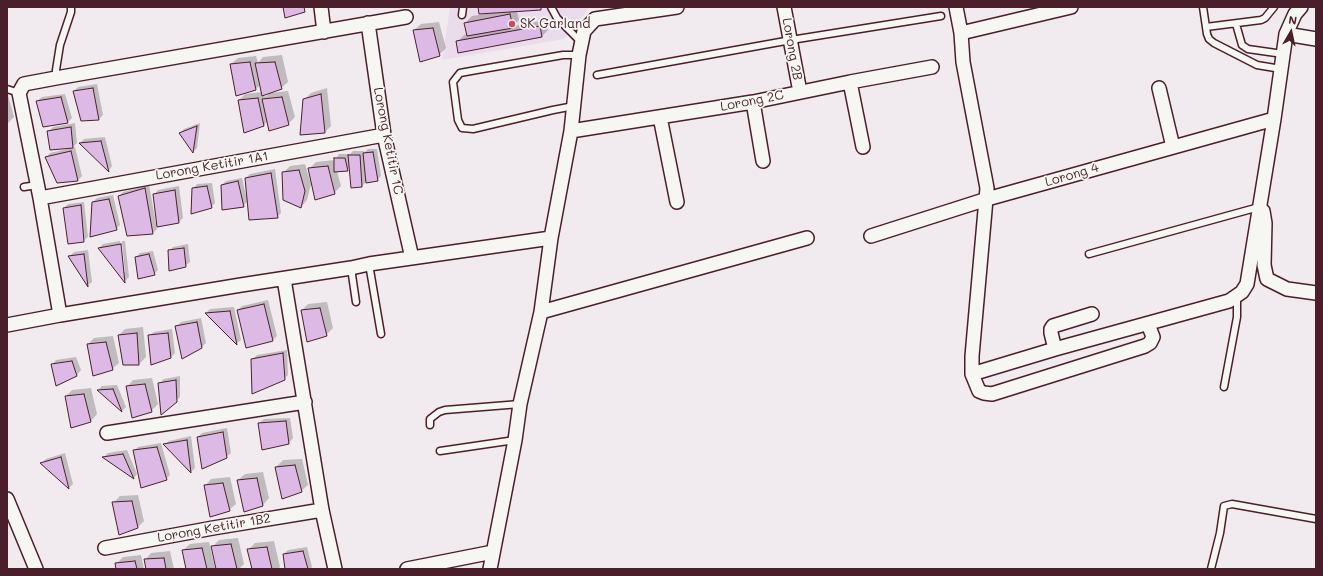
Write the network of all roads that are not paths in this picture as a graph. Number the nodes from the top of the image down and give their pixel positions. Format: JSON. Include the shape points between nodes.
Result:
{"nodes":[{"id":1,"x":71,"y":7,"type":"edge"},
{"id":2,"x":322,"y":7,"type":"edge"},
{"id":3,"x":463,"y":7,"type":"edge"},
{"id":4,"x":551,"y":7,"type":"edge"},
{"id":5,"x":677,"y":7,"type":"edge"},
{"id":6,"x":784,"y":7,"type":"edge"},
{"id":7,"x":956,"y":7,"type":"edge"},
{"id":8,"x":1071,"y":7,"type":"edge"},
{"id":9,"x":1203,"y":7,"type":"edge"},
{"id":10,"x":1274,"y":7,"type":"edge"},
{"id":11,"x":1301,"y":7,"type":"edge"},
{"id":12,"x":462,"y":15,"type":"dead end"},
{"id":13,"x":941,"y":16,"type":"dead end"},
{"id":14,"x":406,"y":17,"type":"dead end"},
{"id":15,"x":368,"y":23,"type":"junction"},
{"id":16,"x":1236,"y":24,"type":"junction"},
{"id":17,"x":1206,"y":27,"type":"junction"},
{"id":18,"x":324,"y":32,"type":"junction"},
{"id":19,"x":961,"y":33,"type":"junction"},
{"id":20,"x":1286,"y":34,"type":"junction"},
{"id":21,"x":1316,"y":39,"type":"edge"},
{"id":22,"x":791,"y":40,"type":"junction"},
{"id":23,"x":580,"y":49,"type":"junction"},
{"id":24,"x":1283,"y":54,"type":"junction"},
{"id":25,"x":932,"y":67,"type":"dead end"},
{"id":26,"x":1281,"y":69,"type":"junction"},
{"id":27,"x":597,"y":75,"type":"dead end"},
{"id":28,"x":56,"y":78,"type":"junction"},
{"id":29,"x":850,"y":82,"type":"junction"},
{"id":30,"x":1159,"y":88,"type":"dead end"},
{"id":31,"x":13,"y":91,"type":"edge"},
{"id":32,"x":800,"y":92,"type":"junction"},
{"id":33,"x":753,"y":102,"type":"junction"},
{"id":34,"x":574,"y":106,"type":"junction"},
{"id":35,"x":660,"y":118,"type":"junction"},
{"id":36,"x":1274,"y":119,"type":"junction"},
{"id":37,"x":571,"y":131,"type":"junction"},
{"id":38,"x":384,"y":135,"type":"junction"},
{"id":39,"x":863,"y":147,"type":"dead end"},
{"id":40,"x":1173,"y":147,"type":"junction"},
{"id":41,"x":763,"y":161,"type":"dead end"},
{"id":42,"x":40,"y":198,"type":"junction"},
{"id":43,"x":987,"y":199,"type":"junction"},
{"id":44,"x":677,"y":202,"type":"dead end"},
{"id":45,"x":1259,"y":207,"type":"junction"},
{"id":46,"x":871,"y":236,"type":"dead end"},
{"id":47,"x":551,"y":238,"type":"junction"},
{"id":48,"x":807,"y":238,"type":"dead end"},
{"id":49,"x":1089,"y":254,"type":"dead end"},
{"id":50,"x":412,"y":258,"type":"junction"},
{"id":51,"x":369,"y":264,"type":"junction"},
{"id":52,"x":351,"y":268,"type":"junction"},
{"id":53,"x":284,"y":279,"type":"junction"},
{"id":54,"x":1316,"y":293,"type":"edge"},
{"id":55,"x":1237,"y":296,"type":"junction"},
{"id":56,"x":356,"y":302,"type":"dead end"},
{"id":57,"x":541,"y":312,"type":"junction"},
{"id":58,"x":1092,"y":314,"type":"dead end"},
{"id":59,"x":60,"y":315,"type":"junction"},
{"id":60,"x":1148,"y":324,"type":"junction"},
{"id":61,"x":7,"y":325,"type":"edge"},
{"id":62,"x":381,"y":334,"type":"dead end"},
{"id":63,"x":1055,"y":349,"type":"junction"},
{"id":64,"x":972,"y":374,"type":"junction"},
{"id":65,"x":1224,"y":387,"type":"dead end"},
{"id":66,"x":305,"y":402,"type":"junction"},
{"id":67,"x":520,"y":404,"type":"junction"},
{"id":68,"x":430,"y":425,"type":"dead end"},
{"id":69,"x":108,"y":433,"type":"dead end"},
{"id":70,"x":515,"y":440,"type":"junction"},
{"id":71,"x":440,"y":451,"type":"dead end"},
{"id":72,"x":7,"y":499,"type":"edge"},
{"id":73,"x":322,"y":510,"type":"junction"},
{"id":74,"x":1316,"y":519,"type":"edge"},
{"id":75,"x":105,"y":548,"type":"dead end"},
{"id":76,"x":492,"y":552,"type":"junction"},
{"id":77,"x":36,"y":569,"type":"edge"},
{"id":78,"x":335,"y":569,"type":"edge"},
{"id":79,"x":407,"y":569,"type":"edge"},
{"id":80,"x":490,"y":569,"type":"edge"},
{"id":81,"x":1211,"y":569,"type":"edge"}],
"edges":[{"from":1,"to":28,"type":"lane","via":[[60,45]]},
{"from":2,"to":18,"type":"street"},
{"from":3,"to":12,"type":"lane"},
{"from":4,"to":23,"type":"lane"},
{"from":5,"to":23,"type":"street","via":[[595,19],[584,31]]},
{"from":6,"to":22,"type":"street","name":"Lorong 2B"},
{"from":7,"to":19,"type":"street"},
{"from":8,"to":19,"type":"street"},
{"from":9,"to":17,"type":"lane"},
{"from":10,"to":16,"type":"lane","via":[[1261,20]]},
{"from":11,"to":20,"type":"street"},
{"from":13,"to":22,"type":"lane"},
{"from":14,"to":15,"type":"street"},
{"from":15,"to":18,"type":"street"},
{"from":15,"to":38,"type":"street","name":"Lorong Ketitir 1C"},
{"from":16,"to":17,"type":"lane"},
{"from":16,"to":24,"type":"lane","via":[[1242,45],[1248,49]]},
{"from":17,"to":26,"type":"lane","via":[[1209,39],[1214,43],[1257,65]]},
{"from":18,"to":28,"type":"street"},
{"from":19,"to":43,"type":"street","via":[[963,62]]},
{"from":20,"to":21,"type":"street"},
{"from":20,"to":24,"type":"street"},
{"from":22,"to":27,"type":"lane"},
{"from":22,"to":32,"type":"street","name":"Lorong 2B"},
{"from":23,"to":34,"type":"street"},
{"from":23,"to":34,"type":"lane","via":[[563,56],[460,73],[453,82],[458,120],[462,128],[473,129]]},
{"from":24,"to":26,"type":"street"},
{"from":25,"to":29,"type":"street","name":"Lorong 2C"},
{"from":26,"to":36,"type":"street"},
{"from":28,"to":31,"type":"street","via":[[24,84]]},
{"from":29,"to":32,"type":"street","name":"Lorong 2C"},
{"from":29,"to":39,"type":"street"},
{"from":30,"to":40,"type":"street"},
{"from":31,"to":42,"type":"street","via":[[31,186]]},
{"from":32,"to":33,"type":"street","name":"Lorong 2C"},
{"from":33,"to":35,"type":"street","name":"Lorong 2C"},
{"from":33,"to":41,"type":"street"},
{"from":34,"to":37,"type":"street"},
{"from":35,"to":37,"type":"street","name":"Lorong 2C"},
{"from":35,"to":44,"type":"street"},
{"from":36,"to":40,"type":"street","name":"Lorong 4"},
{"from":36,"to":45,"type":"street"},
{"from":37,"to":47,"type":"street"},
{"from":38,"to":42,"type":"street","name":"Lorong Ketitir 1A1"},
{"from":38,"to":50,"type":"street","name":"Lorong Ketitir 1C"},
{"from":40,"to":43,"type":"street","name":"Lorong 4"},
{"from":42,"to":59,"type":"street"},
{"from":43,"to":46,"type":"street","name":"Lorong 4"},
{"from":43,"to":64,"type":"street"},
{"from":45,"to":49,"type":"lane"},
{"from":45,"to":54,"type":"street","via":[[1265,216],[1264,265],[1267,279],[1287,289]]},
{"from":45,"to":55,"type":"street","via":[[1247,284]]},
{"from":47,"to":50,"type":"street"},
{"from":47,"to":57,"type":"street"},
{"from":48,"to":57,"type":"street"},
{"from":50,"to":51,"type":"street"},
{"from":51,"to":52,"type":"street"},
{"from":51,"to":62,"type":"lane"},
{"from":52,"to":53,"type":"street"},
{"from":52,"to":56,"type":"lane"},
{"from":53,"to":59,"type":"street"},
{"from":53,"to":66,"type":"street"},
{"from":55,"to":60,"type":"street","via":[[1229,301]]},
{"from":55,"to":65,"type":"lane","via":[[1237,317]]},
{"from":57,"to":67,"type":"street"},
{"from":58,"to":63,"type":"street","via":[[1053,326],[1051,333]]},
{"from":59,"to":61,"type":"street"},
{"from":60,"to":63,"type":"street"},
{"from":60,"to":64,"type":"street","via":[[1153,337],[1145,346],[992,394],[979,391]]},
{"from":63,"to":64,"type":"street"},
{"from":66,"to":69,"type":"street"},
{"from":66,"to":73,"type":"street"},
{"from":67,"to":68,"type":"lane","via":[[445,410],[430,419]]},
{"from":67,"to":70,"type":"street"},
{"from":70,"to":71,"type":"lane"},
{"from":70,"to":76,"type":"street"},
{"from":72,"to":77,"type":"street"},
{"from":73,"to":75,"type":"street","name":"Lorong Ketitir 1B2"},
{"from":73,"to":78,"type":"street"},
{"from":74,"to":81,"type":"lane","via":[[1232,504],[1224,506]]},
{"from":76,"to":79,"type":"street"},
{"from":76,"to":80,"type":"street"}]}
